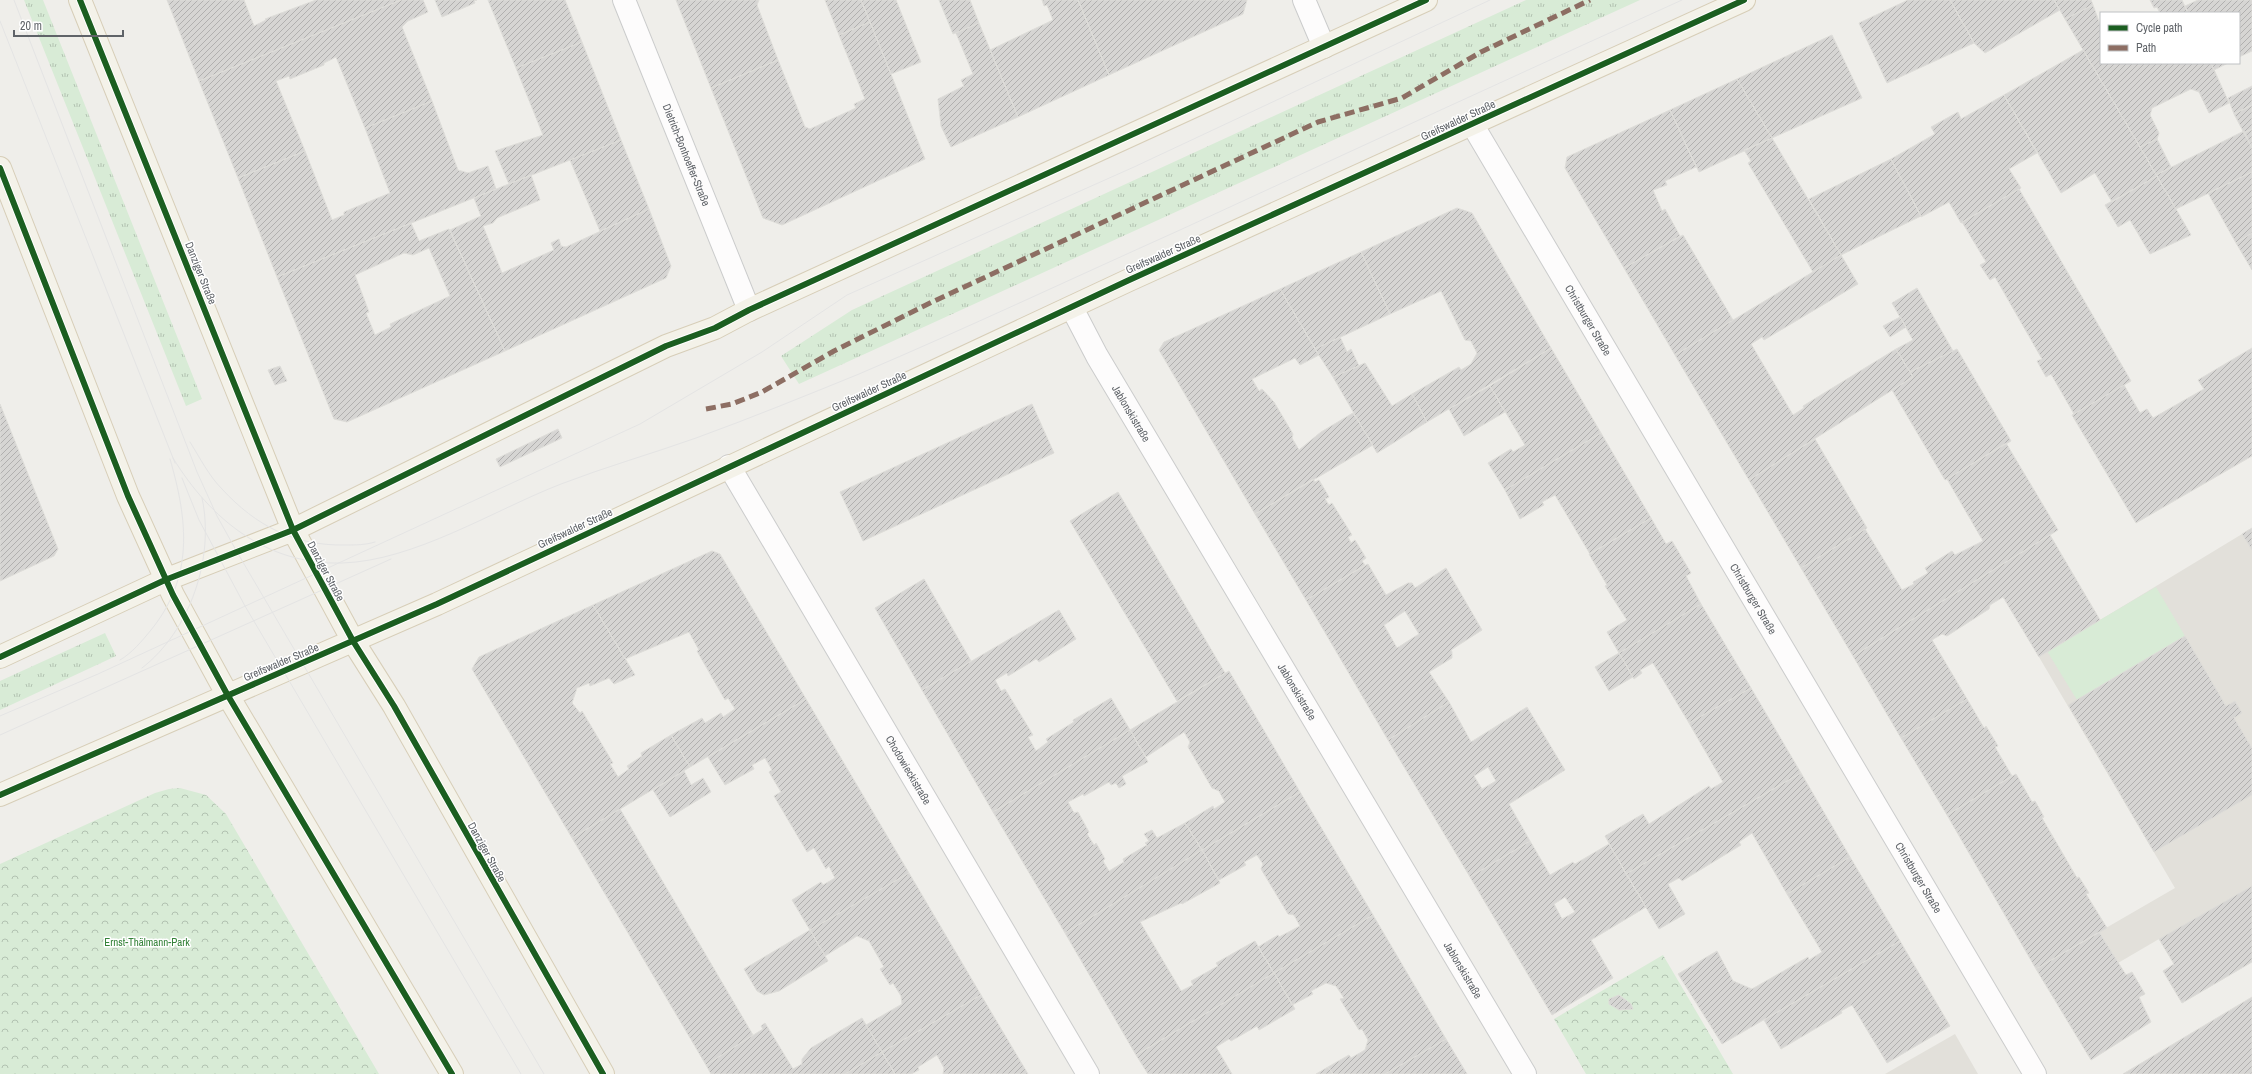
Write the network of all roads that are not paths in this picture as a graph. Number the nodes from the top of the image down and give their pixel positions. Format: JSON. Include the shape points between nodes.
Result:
{"nodes":[{"id":1,"x":80,"y":0,"type":"edge"},
{"id":2,"x":624,"y":0,"type":"edge"},
{"id":3,"x":1304,"y":0,"type":"edge"},
{"id":4,"x":1426,"y":0,"type":"edge"},
{"id":5,"x":1744,"y":0,"type":"edge"},
{"id":6,"x":1324,"y":47,"type":"junction"},
{"id":7,"x":1472,"y":124,"type":"junction"},
{"id":8,"x":0,"y":168,"type":"edge"},
{"id":9,"x":1072,"y":308,"type":"junction"},
{"id":10,"x":749,"y":310,"type":"junction"},
{"id":11,"x":730,"y":466,"type":"junction"},
{"id":12,"x":293,"y":530,"type":"junction"},
{"id":13,"x":165,"y":580,"type":"junction"},
{"id":14,"x":353,"y":641,"type":"junction"},
{"id":15,"x":0,"y":657,"type":"edge"},
{"id":16,"x":227,"y":694,"type":"junction"},
{"id":17,"x":0,"y":795,"type":"edge"},
{"id":18,"x":452,"y":1074,"type":"edge"},
{"id":19,"x":603,"y":1074,"type":"edge"},
{"id":20,"x":1088,"y":1074,"type":"edge"},
{"id":21,"x":1525,"y":1074,"type":"edge"},
{"id":22,"x":2035,"y":1074,"type":"edge"}],
"edges":[{"from":1,"to":12,"type":"main road","name":"Danziger Straße"},
{"from":2,"to":10,"type":"street","name":"Dietrich-Bonhoeffer-Straße"},
{"from":3,"to":6,"type":"street"},
{"from":4,"to":6,"type":"main road"},
{"from":5,"to":7,"type":"main road","name":"Greifswalder Straße"},
{"from":6,"to":10,"type":"main road"},
{"from":7,"to":9,"type":"main road","name":"Greifswalder Straße"},
{"from":7,"to":22,"type":"street","name":"Christburger Straße"},
{"from":8,"to":13,"type":"main road","via":[[128,496]]},
{"from":9,"to":11,"type":"main road","name":"Greifswalder Straße"},
{"from":9,"to":21,"type":"street","name":"Jablonskistraße","via":[[1100,362]]},
{"from":10,"to":12,"type":"main road","via":[[715,328],[666,346]]},
{"from":11,"to":14,"type":"main road","name":"Greifswalder Straße"},
{"from":11,"to":20,"type":"street","name":"Chodowieckistraße"},
{"from":12,"to":13,"type":"main road"},
{"from":12,"to":14,"type":"main road","name":"Danziger Straße"},
{"from":13,"to":15,"type":"main road"},
{"from":13,"to":16,"type":"main road"},
{"from":14,"to":16,"type":"main road","name":"Greifswalder Straße"},
{"from":14,"to":19,"type":"main road","name":"Danziger Straße","via":[[394,706]]},
{"from":16,"to":17,"type":"main road","name":"Greifswalder Straße"},
{"from":16,"to":18,"type":"main road"}]}
